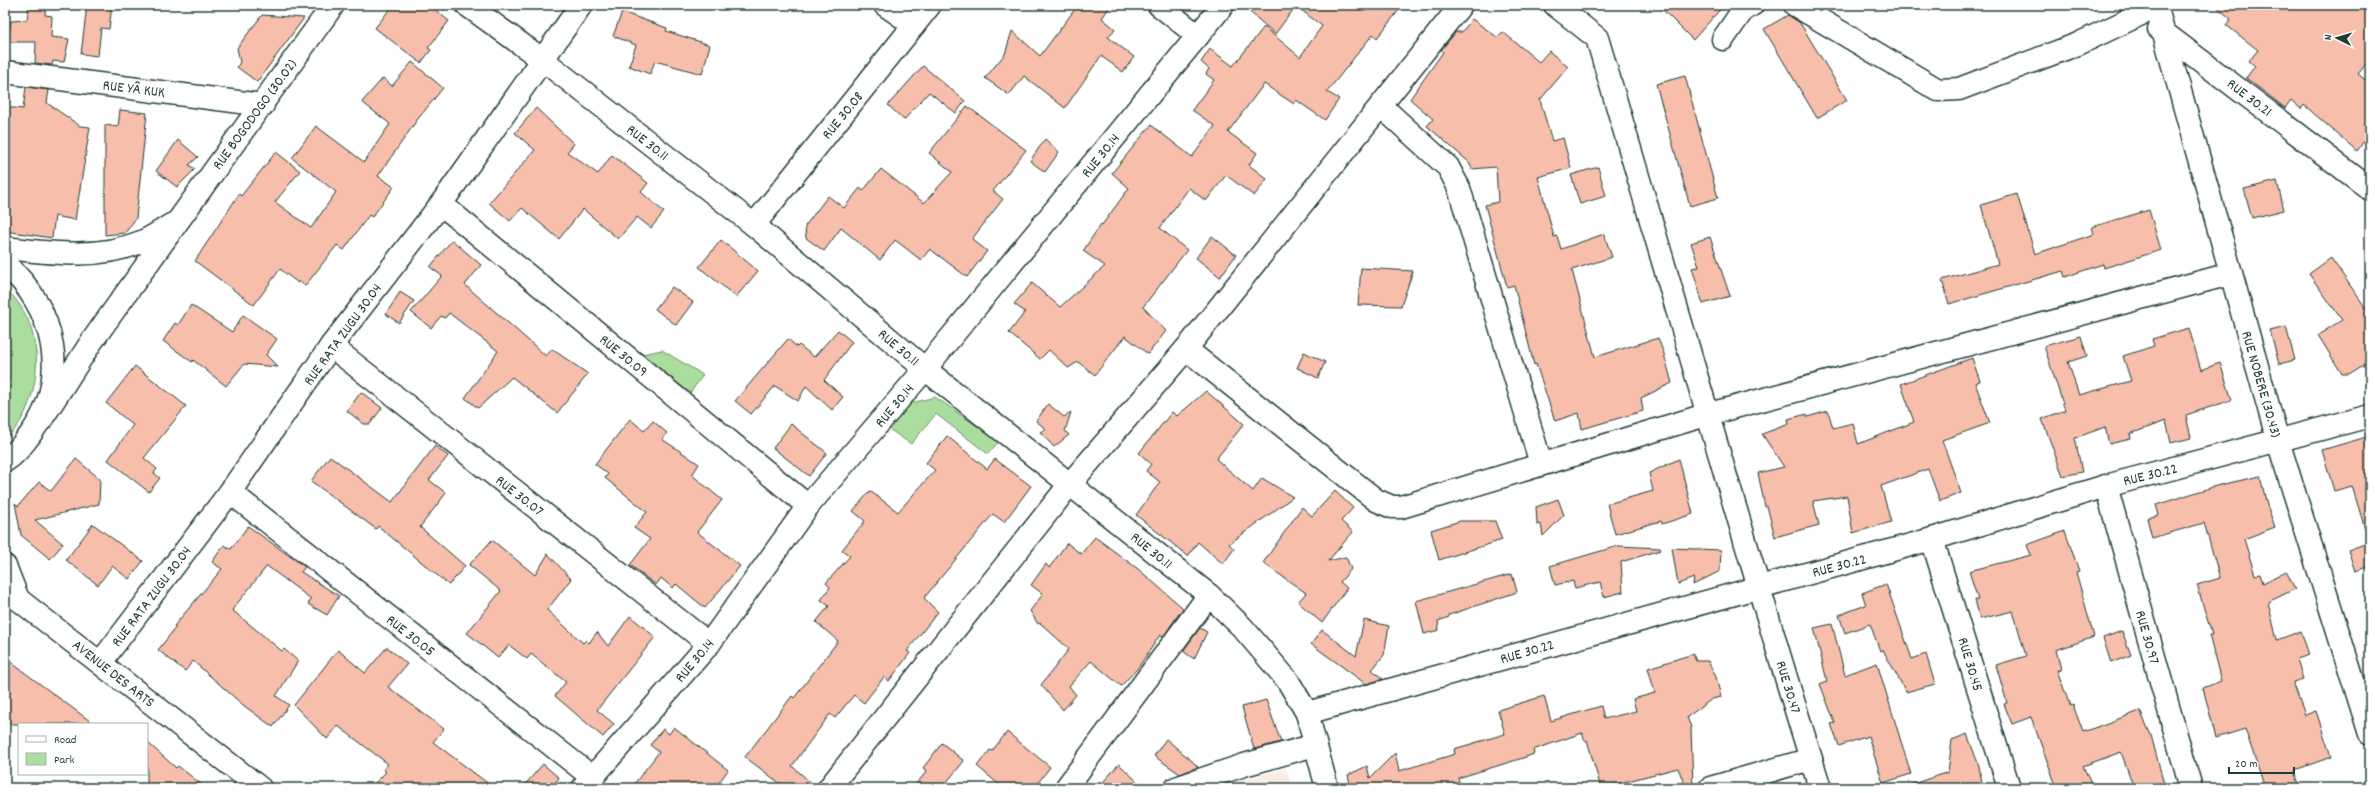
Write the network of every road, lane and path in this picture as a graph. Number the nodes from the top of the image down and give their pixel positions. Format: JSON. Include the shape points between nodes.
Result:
{"nodes":[{"id":1,"x":333,"y":5,"type":"edge"},
{"id":2,"x":468,"y":5,"type":"edge"},
{"id":3,"x":581,"y":5,"type":"edge"},
{"id":4,"x":885,"y":5,"type":"edge"},
{"id":5,"x":930,"y":5,"type":"edge"},
{"id":6,"x":1159,"y":5,"type":"edge"},
{"id":7,"x":1223,"y":5,"type":"edge"},
{"id":8,"x":1461,"y":5,"type":"edge"},
{"id":9,"x":1555,"y":5,"type":"edge"},
{"id":10,"x":1752,"y":5,"type":"edge"},
{"id":11,"x":1795,"y":5,"type":"edge"},
{"id":12,"x":2142,"y":8,"type":"edge"},
{"id":13,"x":914,"y":25,"type":"junction"},
{"id":14,"x":2163,"y":32,"type":"junction"},
{"id":15,"x":1198,"y":36,"type":"junction"},
{"id":16,"x":1723,"y":39,"type":"dead end"},
{"id":17,"x":543,"y":60,"type":"junction"},
{"id":18,"x":5,"y":72,"type":"edge"},
{"id":19,"x":263,"y":105,"type":"junction"},
{"id":20,"x":1381,"y":106,"type":"junction"},
{"id":21,"x":2370,"y":189,"type":"edge"},
{"id":22,"x":441,"y":204,"type":"junction"},
{"id":23,"x":175,"y":223,"type":"junction"},
{"id":24,"x":754,"y":225,"type":"junction"},
{"id":25,"x":5,"y":248,"type":"edge"},
{"id":26,"x":5,"y":264,"type":"edge"},
{"id":27,"x":2230,"y":274,"type":"junction"},
{"id":28,"x":331,"y":346,"type":"junction"},
{"id":29,"x":1186,"y":349,"type":"junction"},
{"id":30,"x":924,"y":369,"type":"junction"},
{"id":31,"x":1709,"y":414,"type":"junction"},
{"id":32,"x":2370,"y":416,"type":"edge"},
{"id":33,"x":41,"y":420,"type":"junction"},
{"id":34,"x":2278,"y":441,"type":"junction"},
{"id":35,"x":8,"y":461,"type":"edge"},
{"id":36,"x":1541,"y":464,"type":"junction"},
{"id":37,"x":1070,"y":484,"type":"junction"},
{"id":38,"x":2106,"y":486,"type":"junction"},
{"id":39,"x":230,"y":492,"type":"junction"},
{"id":40,"x":808,"y":506,"type":"junction"},
{"id":41,"x":1932,"y":539,"type":"junction"},
{"id":42,"x":5,"y":566,"type":"edge"},
{"id":43,"x":1758,"y":587,"type":"junction"},
{"id":44,"x":12,"y":594,"type":"edge"},
{"id":45,"x":1209,"y":595,"type":"junction"},
{"id":46,"x":709,"y":644,"type":"junction"},
{"id":47,"x":101,"y":662,"type":"junction"},
{"id":48,"x":1307,"y":713,"type":"junction"},
{"id":49,"x":2370,"y":734,"type":"edge"},
{"id":50,"x":1315,"y":745,"type":"junction"},
{"id":51,"x":1811,"y":759,"type":"junction"},
{"id":52,"x":588,"y":783,"type":"edge"},
{"id":53,"x":260,"y":788,"type":"edge"},
{"id":54,"x":829,"y":788,"type":"edge"},
{"id":55,"x":1066,"y":788,"type":"edge"},
{"id":56,"x":1176,"y":788,"type":"edge"},
{"id":57,"x":1327,"y":788,"type":"edge"},
{"id":58,"x":1710,"y":788,"type":"edge"},
{"id":59,"x":1820,"y":788,"type":"edge"},
{"id":60,"x":2009,"y":788,"type":"edge"},
{"id":61,"x":2192,"y":788,"type":"edge"}],
"edges":[{"from":1,"to":19,"type":"street","name":"RUE BOGODOGO (30.02)"},
{"from":2,"to":17,"type":"street","name":"RUE 30.11"},
{"from":3,"to":17,"type":"street","name":"RUE RATA ZUGU 30.04"},
{"from":4,"to":13,"type":"street"},
{"from":5,"to":13,"type":"street","name":"RUE 30.08"},
{"from":6,"to":15,"type":"street"},
{"from":7,"to":15,"type":"street","name":"RUE 30.14"},
{"from":8,"to":20,"type":"street"},
{"from":9,"to":31,"type":"street","name":"RUE 30.47","via":[[1597,38]]},
{"from":10,"to":16,"type":"street","via":[[1743,10]]},
{"from":11,"to":12,"type":"street","via":[[1938,90],[1959,89],[2078,44]]},
{"from":12,"to":14,"type":"street","name":"RUE 30.21"},
{"from":13,"to":24,"type":"street","name":"RUE 30.08"},
{"from":14,"to":21,"type":"street","name":"RUE 30.21"},
{"from":14,"to":27,"type":"street","name":"RUE NOBERE (30.43)"},
{"from":15,"to":30,"type":"street","name":"RUE 30.14"},
{"from":17,"to":22,"type":"street","name":"RUE RATA ZUGU 30.04"},
{"from":17,"to":24,"type":"street","name":"RUE 30.11"},
{"from":18,"to":19,"type":"street","name":"RUE YÂ KUK"},
{"from":19,"to":23,"type":"street","name":"RUE BOGODOGO (30.02)"},
{"from":20,"to":29,"type":"street"},
{"from":20,"to":36,"type":"street","via":[[1448,167],[1458,188]]},
{"from":22,"to":28,"type":"street","name":"RUE RATA ZUGU 30.04"},
{"from":22,"to":40,"type":"street","name":"RUE 30.09"},
{"from":23,"to":25,"type":"street","via":[[141,242],[110,251],[65,255]]},
{"from":23,"to":33,"type":"street","name":"RUE BOGODOGO (30.02)","via":[[92,341]]},
{"from":24,"to":30,"type":"street","name":"RUE 30.11"},
{"from":26,"to":33,"type":"street","via":[[20,277],[38,302],[50,330],[54,360],[51,391]]},
{"from":27,"to":31,"type":"street"},
{"from":27,"to":34,"type":"street","name":"RUE NOBERE (30.43)"},
{"from":28,"to":39,"type":"street","name":"RUE RATA ZUGU 30.04"},
{"from":28,"to":46,"type":"street","name":"RUE 30.07"},
{"from":29,"to":36,"type":"street","via":[[1384,505],[1401,507]]},
{"from":29,"to":37,"type":"street"},
{"from":30,"to":37,"type":"street","name":"RUE 30.11"},
{"from":30,"to":40,"type":"street","name":"RUE 30.14"},
{"from":31,"to":36,"type":"street"},
{"from":31,"to":43,"type":"street","name":"RUE 30.47"},
{"from":32,"to":34,"type":"street","name":"RUE 30.22"},
{"from":33,"to":35,"type":"street"},
{"from":34,"to":38,"type":"street","name":"RUE 30.22"},
{"from":34,"to":49,"type":"street","name":"RUE NOBERE (30.43)"},
{"from":37,"to":45,"type":"street","name":"RUE 30.11"},
{"from":37,"to":54,"type":"street"},
{"from":38,"to":41,"type":"street","name":"RUE 30.22"},
{"from":38,"to":61,"type":"street","name":"RUE 30.97"},
{"from":39,"to":47,"type":"street","name":"RUE RATA ZUGU 30.04"},
{"from":39,"to":52,"type":"street","name":"RUE 30.05"},
{"from":40,"to":46,"type":"street","name":"RUE 30.14"},
{"from":41,"to":43,"type":"street","name":"RUE 30.22"},
{"from":41,"to":60,"type":"street","name":"RUE 30.45"},
{"from":42,"to":44,"type":"street"},
{"from":43,"to":48,"type":"street","name":"RUE 30.22"},
{"from":43,"to":51,"type":"street","name":"RUE 30.47"},
{"from":44,"to":47,"type":"street","name":"AVENUE DES ARTS"},
{"from":45,"to":48,"type":"street","name":"RUE 30.11","via":[[1242,627],[1288,681]]},
{"from":45,"to":55,"type":"street"},
{"from":46,"to":52,"type":"street","name":"RUE 30.14"},
{"from":47,"to":53,"type":"street","name":"AVENUE DES ARTS"},
{"from":48,"to":50,"type":"street"},
{"from":50,"to":56,"type":"street"},
{"from":50,"to":57,"type":"street"},
{"from":51,"to":58,"type":"street"},
{"from":51,"to":59,"type":"street","name":"RUE 30.47"}]}
